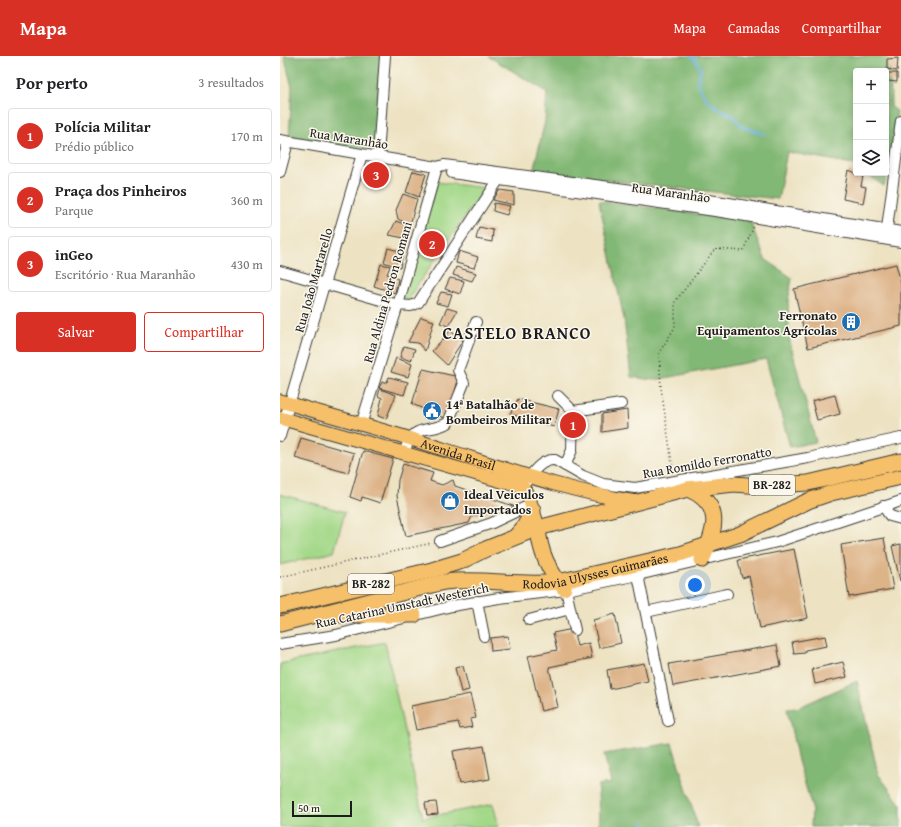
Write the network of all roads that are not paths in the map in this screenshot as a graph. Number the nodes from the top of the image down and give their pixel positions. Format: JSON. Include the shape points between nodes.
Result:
{"nodes":[{"id":1,"x":385,"y":56,"type":"edge"},
{"id":2,"x":901,"y":121,"type":"edge"},
{"id":3,"x":284,"y":141,"type":"edge"},
{"id":4,"x":362,"y":154,"type":"junction"},
{"id":5,"x":378,"y":156,"type":"junction"},
{"id":6,"x":437,"y":167,"type":"junction"},
{"id":7,"x":280,"y":172,"type":"edge"},
{"id":8,"x":501,"y":177,"type":"junction"},
{"id":9,"x":645,"y":196,"type":"junction"},
{"id":10,"x":723,"y":202,"type":"junction"},
{"id":11,"x":722,"y":212,"type":"junction"},
{"id":12,"x":796,"y":220,"type":"junction"},
{"id":13,"x":901,"y":232,"type":"edge"},
{"id":14,"x":886,"y":235,"type":"junction"},
{"id":15,"x":901,"y":242,"type":"edge"},
{"id":16,"x":280,"y":271,"type":"edge"},
{"id":17,"x":326,"y":284,"type":"junction"},
{"id":18,"x":398,"y":305,"type":"junction"},
{"id":19,"x":476,"y":322,"type":"dead end"},
{"id":20,"x":558,"y":396,"type":"dead end"},
{"id":21,"x":285,"y":402,"type":"edge"},
{"id":22,"x":621,"y":404,"type":"dead end"},
{"id":23,"x":573,"y":410,"type":"junction"},
{"id":24,"x":283,"y":419,"type":"edge"},
{"id":25,"x":361,"y":425,"type":"junction"},
{"id":26,"x":280,"y":436,"type":"edge"},
{"id":27,"x":408,"y":438,"type":"junction"},
{"id":28,"x":901,"y":438,"type":"edge"},
{"id":29,"x":404,"y":453,"type":"junction"},
{"id":30,"x":901,"y":461,"type":"edge"},
{"id":31,"x":565,"y":466,"type":"junction"},
{"id":32,"x":901,"y":477,"type":"edge"},
{"id":33,"x":526,"y":483,"type":"junction"},
{"id":34,"x":688,"y":489,"type":"junction"},
{"id":35,"x":901,"y":501,"type":"edge"},
{"id":36,"x":638,"y":502,"type":"junction"},
{"id":37,"x":883,"y":506,"type":"junction"},
{"id":38,"x":532,"y":507,"type":"junction"},
{"id":39,"x":901,"y":520,"type":"edge"},
{"id":40,"x":538,"y":528,"type":"junction"},
{"id":41,"x":516,"y":536,"type":"junction"},
{"id":42,"x":440,"y":541,"type":"road end"},
{"id":43,"x":709,"y":545,"type":"junction"},
{"id":44,"x":702,"y":560,"type":"junction"},
{"id":45,"x":638,"y":575,"type":"junction"},
{"id":46,"x":562,"y":586,"type":"junction"},
{"id":47,"x":727,"y":594,"type":"dead end"},
{"id":48,"x":477,"y":601,"type":"junction"},
{"id":49,"x":280,"y":606,"type":"edge"},
{"id":50,"x":570,"y":609,"type":"junction"},
{"id":51,"x":646,"y":612,"type":"junction"},
{"id":52,"x":320,"y":615,"type":"junction"},
{"id":53,"x":414,"y":615,"type":"junction"},
{"id":54,"x":529,"y":620,"type":"dead end"},
{"id":55,"x":280,"y":624,"type":"edge"},
{"id":56,"x":575,"y":630,"type":"dead end"},
{"id":57,"x":484,"y":636,"type":"dead end"},
{"id":58,"x":280,"y":644,"type":"edge"},
{"id":59,"x":668,"y":721,"type":"dead end"}],
"edges":[{"from":1,"to":5,"type":"street"},
{"from":2,"to":14,"type":"street"},
{"from":3,"to":4,"type":"street","name":"Rua Maranhão"},
{"from":3,"to":7,"type":"street"},
{"from":4,"to":5,"type":"street","name":"Rua Maranhão"},
{"from":4,"to":17,"type":"street","name":"Rua João Martarello"},
{"from":5,"to":6,"type":"street","name":"Rua Maranhão"},
{"from":6,"to":8,"type":"street","name":"Rua Maranhão","via":[[444,165]]},
{"from":6,"to":18,"type":"street","name":"Rua Aldina Pedron Romani"},
{"from":8,"to":9,"type":"street","name":"Rua Maranhão"},
{"from":8,"to":18,"type":"street","via":[[418,303],[411,306]]},
{"from":9,"to":10,"type":"street","name":"Rua Maranhão"},
{"from":9,"to":11,"type":"street","name":"Rua Maranhão"},
{"from":10,"to":11,"type":"street"},
{"from":10,"to":12,"type":"street","name":"Rua Maranhão"},
{"from":11,"to":12,"type":"street","name":"Rua Maranhão","via":[[757,218]]},
{"from":12,"to":14,"type":"street","name":"Rua Maranhão"},
{"from":13,"to":14,"type":"street","name":"Rua Maranhão"},
{"from":14,"to":15,"type":"street","name":"Rua Maranhão"},
{"from":16,"to":17,"type":"street"},
{"from":17,"to":18,"type":"street"},
{"from":17,"to":21,"type":"street","name":"Rua João Martarello"},
{"from":18,"to":25,"type":"street","name":"Rua Aldina Pedron Romani"},
{"from":19,"to":27,"type":"street","via":[[458,370],[464,383],[448,423],[424,429]]},
{"from":20,"to":23,"type":"street"},
{"from":21,"to":24,"type":"street","name":"Rua João Martarello"},
{"from":21,"to":25,"type":"main road","name":"Avenida Brasil"},
{"from":22,"to":23,"type":"street"},
{"from":23,"to":31,"type":"street","via":[[572,450]]},
{"from":24,"to":26,"type":"street","name":"Rua João Martarello"},
{"from":24,"to":29,"type":"main road","name":"Avenida Brasil"},
{"from":25,"to":27,"type":"main road","name":"Avenida Brasil"},
{"from":27,"to":29,"type":"street"},
{"from":27,"to":33,"type":"main road","name":"Avenida Brasil"},
{"from":28,"to":31,"type":"street","name":"Rua Romildo Ferronatto","via":[[808,458],[634,488],[602,484]]},
{"from":29,"to":33,"type":"main road","name":"Avenida Brasil"},
{"from":30,"to":34,"type":"highway","number":"BR-282","via":[[808,483],[762,486],[727,484]]},
{"from":31,"to":33,"type":"street","name":"Rua Romildo Ferronatto","via":[[555,460],[548,460]]},
{"from":32,"to":43,"type":"highway","name":"Rodovia Ulysses Guimarães","number":"BR-282","via":[[808,501],[760,526]]},
{"from":33,"to":36,"type":"main road","name":"Avenida Brasil"},
{"from":33,"to":38,"type":"main road"},
{"from":34,"to":36,"type":"highway","number":"BR-282"},
{"from":34,"to":43,"type":"highway","via":[[704,498],[713,513],[713,534]]},
{"from":35,"to":37,"type":"street","name":"Rua Catarina Umstadt Westerich"},
{"from":36,"to":40,"type":"highway","number":"BR-282"},
{"from":37,"to":39,"type":"street","via":[[890,516]]},
{"from":37,"to":44,"type":"street","name":"Rua Catarina Umstadt Westerich","via":[[778,542]]},
{"from":38,"to":40,"type":"main road"},
{"from":38,"to":41,"type":"highway","via":[[524,527]]},
{"from":38,"to":42,"type":"street"},
{"from":40,"to":41,"type":"highway","number":"BR-282"},
{"from":40,"to":46,"type":"highway","via":[[544,557]]},
{"from":41,"to":49,"type":"highway","number":"BR-282","via":[[462,561],[432,570]]},
{"from":43,"to":44,"type":"highway"},
{"from":43,"to":46,"type":"highway","name":"Rodovia Ulysses Guimarães","number":"BR-282"},
{"from":44,"to":45,"type":"street","name":"Rua Catarina Umstadt Westerich"},
{"from":45,"to":46,"type":"street","name":"Rua Catarina Umstadt Westerich"},
{"from":45,"to":51,"type":"street"},
{"from":46,"to":48,"type":"street","name":"Rua Catarina Umstadt Westerich"},
{"from":46,"to":50,"type":"street"},
{"from":46,"to":52,"type":"highway","name":"Rodovia Ulysses Guimarães","number":"BR-282","via":[[466,579],[444,582]]},
{"from":47,"to":51,"type":"street"},
{"from":48,"to":53,"type":"street","name":"Rua Catarina Umstadt Westerich"},
{"from":48,"to":57,"type":"street"},
{"from":50,"to":54,"type":"street"},
{"from":50,"to":56,"type":"street"},
{"from":51,"to":59,"type":"street"},
{"from":52,"to":53,"type":"highway"},
{"from":52,"to":55,"type":"highway","name":"Rodovia Ulysses Guimarães","number":"BR-282"},
{"from":53,"to":58,"type":"street","name":"Rua Catarina Umstadt Westerich","via":[[336,634]]}]}
